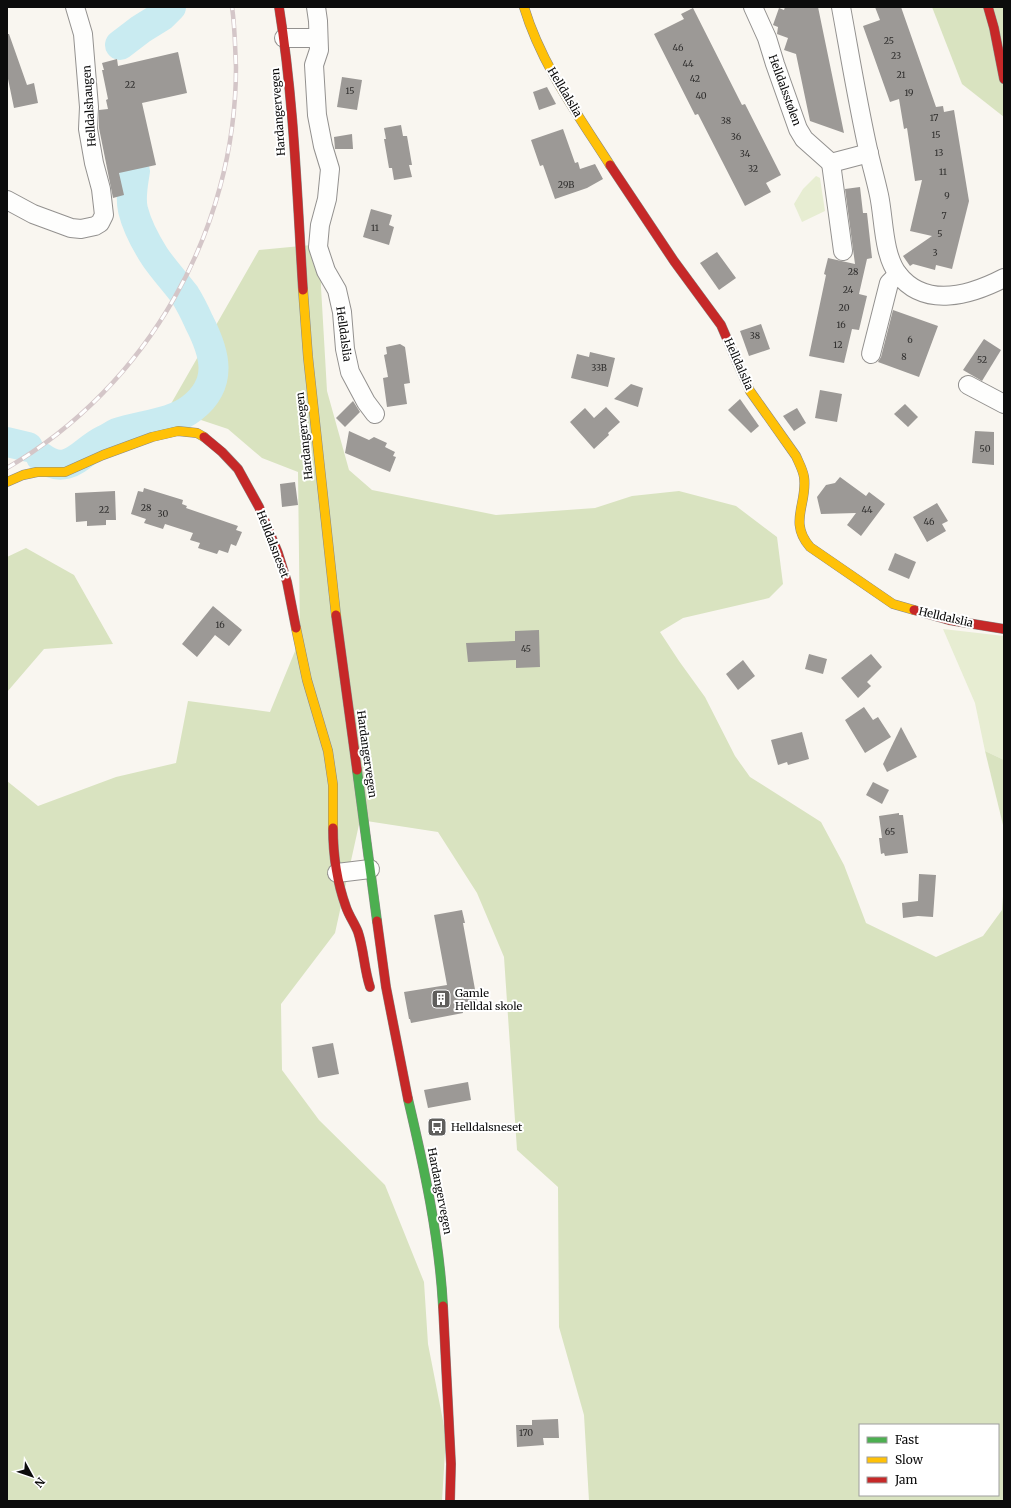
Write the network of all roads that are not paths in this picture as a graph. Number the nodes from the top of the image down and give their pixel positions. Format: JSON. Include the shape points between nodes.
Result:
{"nodes":[{"id":1,"x":75,"y":7,"type":"edge"},
{"id":2,"x":279,"y":7,"type":"edge"},
{"id":3,"x":316,"y":7,"type":"edge"},
{"id":4,"x":524,"y":7,"type":"edge"},
{"id":5,"x":753,"y":7,"type":"edge"},
{"id":6,"x":841,"y":7,"type":"edge"},
{"id":7,"x":988,"y":7,"type":"edge"},
{"id":8,"x":284,"y":38,"type":"junction"},
{"id":9,"x":318,"y":38,"type":"junction"},
{"id":10,"x":1004,"y":78,"type":"edge"},
{"id":11,"x":869,"y":153,"type":"junction"},
{"id":12,"x":831,"y":163,"type":"junction"},
{"id":13,"x":7,"y":200,"type":"edge"},
{"id":14,"x":843,"y":251,"type":"dead end"},
{"id":15,"x":898,"y":274,"type":"junction"},
{"id":16,"x":1004,"y":278,"type":"edge"},
{"id":17,"x":871,"y":354,"type":"dead end"},
{"id":18,"x":968,"y":385,"type":"dead end"},
{"id":19,"x":1004,"y":404,"type":"edge"},
{"id":20,"x":375,"y":414,"type":"dead end"},
{"id":21,"x":7,"y":482,"type":"edge"},
{"id":22,"x":1004,"y":629,"type":"edge"},
{"id":23,"x":370,"y":869,"type":"junction"},
{"id":24,"x":337,"y":873,"type":"junction"},
{"id":25,"x":370,"y":988,"type":"dead end"},
{"id":26,"x":450,"y":1501,"type":"edge"}],
"edges":[{"from":1,"to":13,"type":"street","name":"Helldalshaugen","via":[[83,34],[89,134],[104,215],[95,226],[71,228],[33,214]]},
{"from":2,"to":8,"type":"street","name":"Hardangervegen"},
{"from":3,"to":9,"type":"street","name":"Helldalslia"},
{"from":4,"to":22,"type":"street","name":"Helldalslia","via":[[530,27],[565,96],[674,261],[717,319],[727,336],[750,391],[796,456],[804,477],[799,524],[804,540],[818,554],[893,604],[949,620]]},
{"from":5,"to":12,"type":"street","name":"Helldalsstølen","via":[[767,38],[798,129],[804,139]]},
{"from":6,"to":11,"type":"street"},
{"from":7,"to":10,"type":"street"},
{"from":8,"to":9,"type":"street"},
{"from":8,"to":23,"type":"street","name":"Hardangervegen","via":[[308,358],[333,596]]},
{"from":9,"to":20,"type":"street","name":"Helldalslia","via":[[319,50],[314,65],[317,108],[330,169],[318,247],[326,271],[337,290],[342,312],[344,348],[350,372]]},
{"from":11,"to":12,"type":"street"},
{"from":11,"to":15,"type":"street","via":[[889,254]]},
{"from":12,"to":14,"type":"street"},
{"from":15,"to":16,"type":"street","via":[[913,288],[931,296],[958,295],[989,286]]},
{"from":15,"to":17,"type":"street","via":[[889,283]]},
{"from":18,"to":19,"type":"street"},
{"from":21,"to":24,"type":"street","name":"Helldalsneset","via":[[37,472],[65,472],[152,437],[178,431],[197,433],[205,438],[238,469],[259,507],[287,582],[306,680],[328,751],[333,785],[333,851]]},
{"from":23,"to":24,"type":"street"},
{"from":23,"to":26,"type":"street","name":"Hardangervegen","via":[[386,987],[433,1214],[441,1268],[451,1464]]},
{"from":24,"to":25,"type":"street","name":"Helldalsneset","via":[[346,907],[358,933]]}]}
